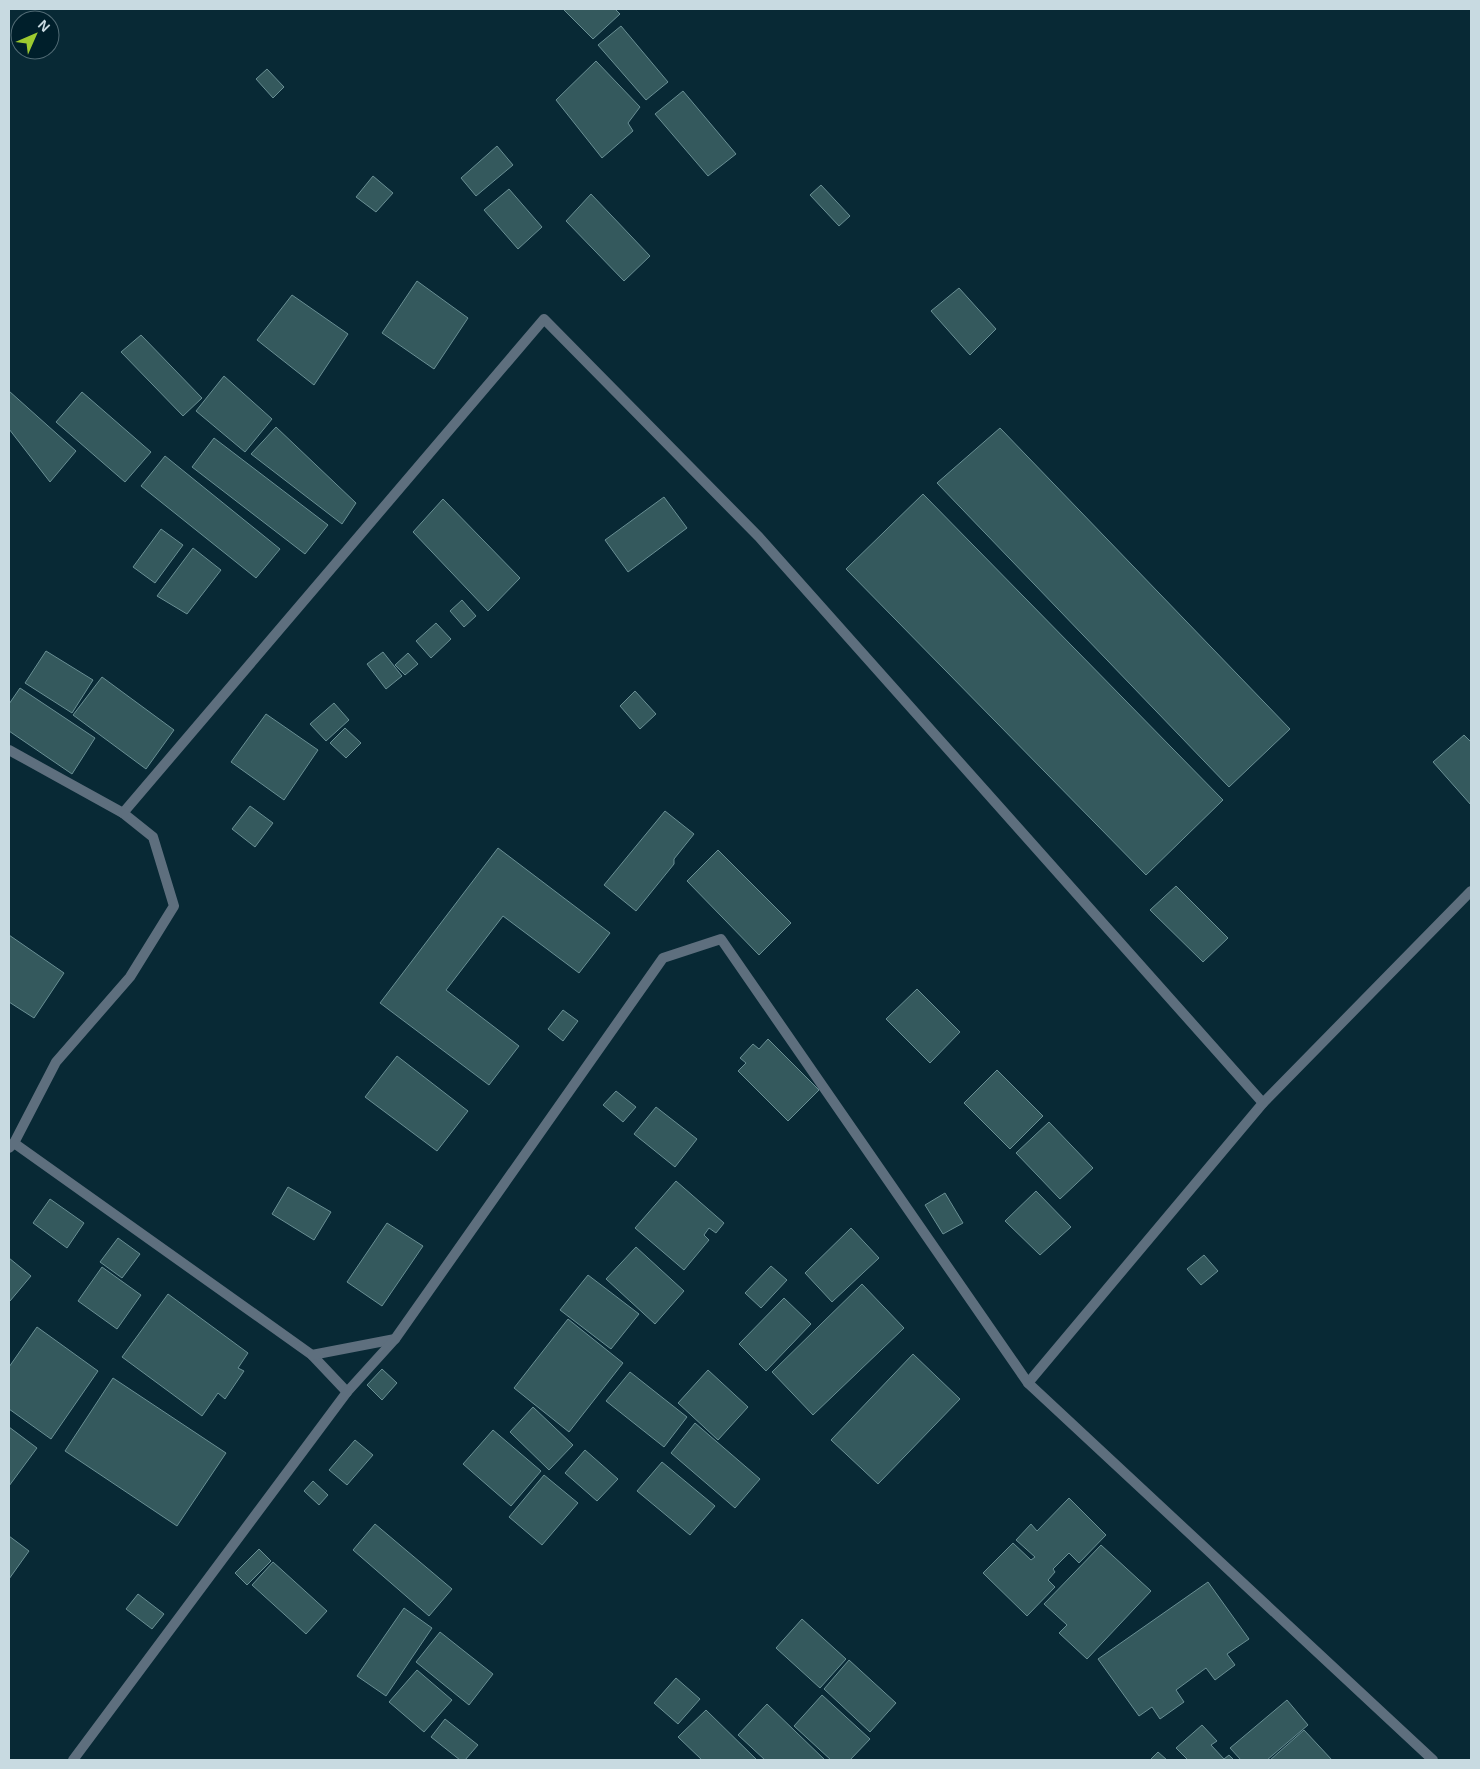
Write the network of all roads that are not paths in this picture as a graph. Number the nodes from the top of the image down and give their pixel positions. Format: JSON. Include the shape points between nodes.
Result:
{"nodes":[{"id":1,"x":9,"y":750,"type":"edge"},
{"id":2,"x":123,"y":813,"type":"junction"},
{"id":3,"x":1471,"y":891,"type":"edge"},
{"id":4,"x":1263,"y":1103,"type":"junction"},
{"id":5,"x":11,"y":1146,"type":"edge"},
{"id":6,"x":395,"y":1339,"type":"junction"},
{"id":7,"x":312,"y":1355,"type":"junction"},
{"id":8,"x":1028,"y":1383,"type":"junction"},
{"id":9,"x":347,"y":1392,"type":"junction"},
{"id":10,"x":73,"y":1760,"type":"edge"},
{"id":11,"x":1433,"y":1760,"type":"edge"}],
"edges":[{"from":1,"to":2,"type":"street"},
{"from":2,"to":4,"type":"street","via":[[544,318],[759,537]]},
{"from":2,"to":5,"type":"street","via":[[153,836],[174,906],[130,977],[56,1062]]},
{"from":3,"to":4,"type":"street"},
{"from":4,"to":8,"type":"street"},
{"from":5,"to":7,"type":"street"},
{"from":6,"to":7,"type":"street"},
{"from":6,"to":8,"type":"street","via":[[663,958],[721,939]]},
{"from":6,"to":9,"type":"street"},
{"from":7,"to":9,"type":"street"},
{"from":8,"to":11,"type":"street"},
{"from":9,"to":10,"type":"street"}]}
